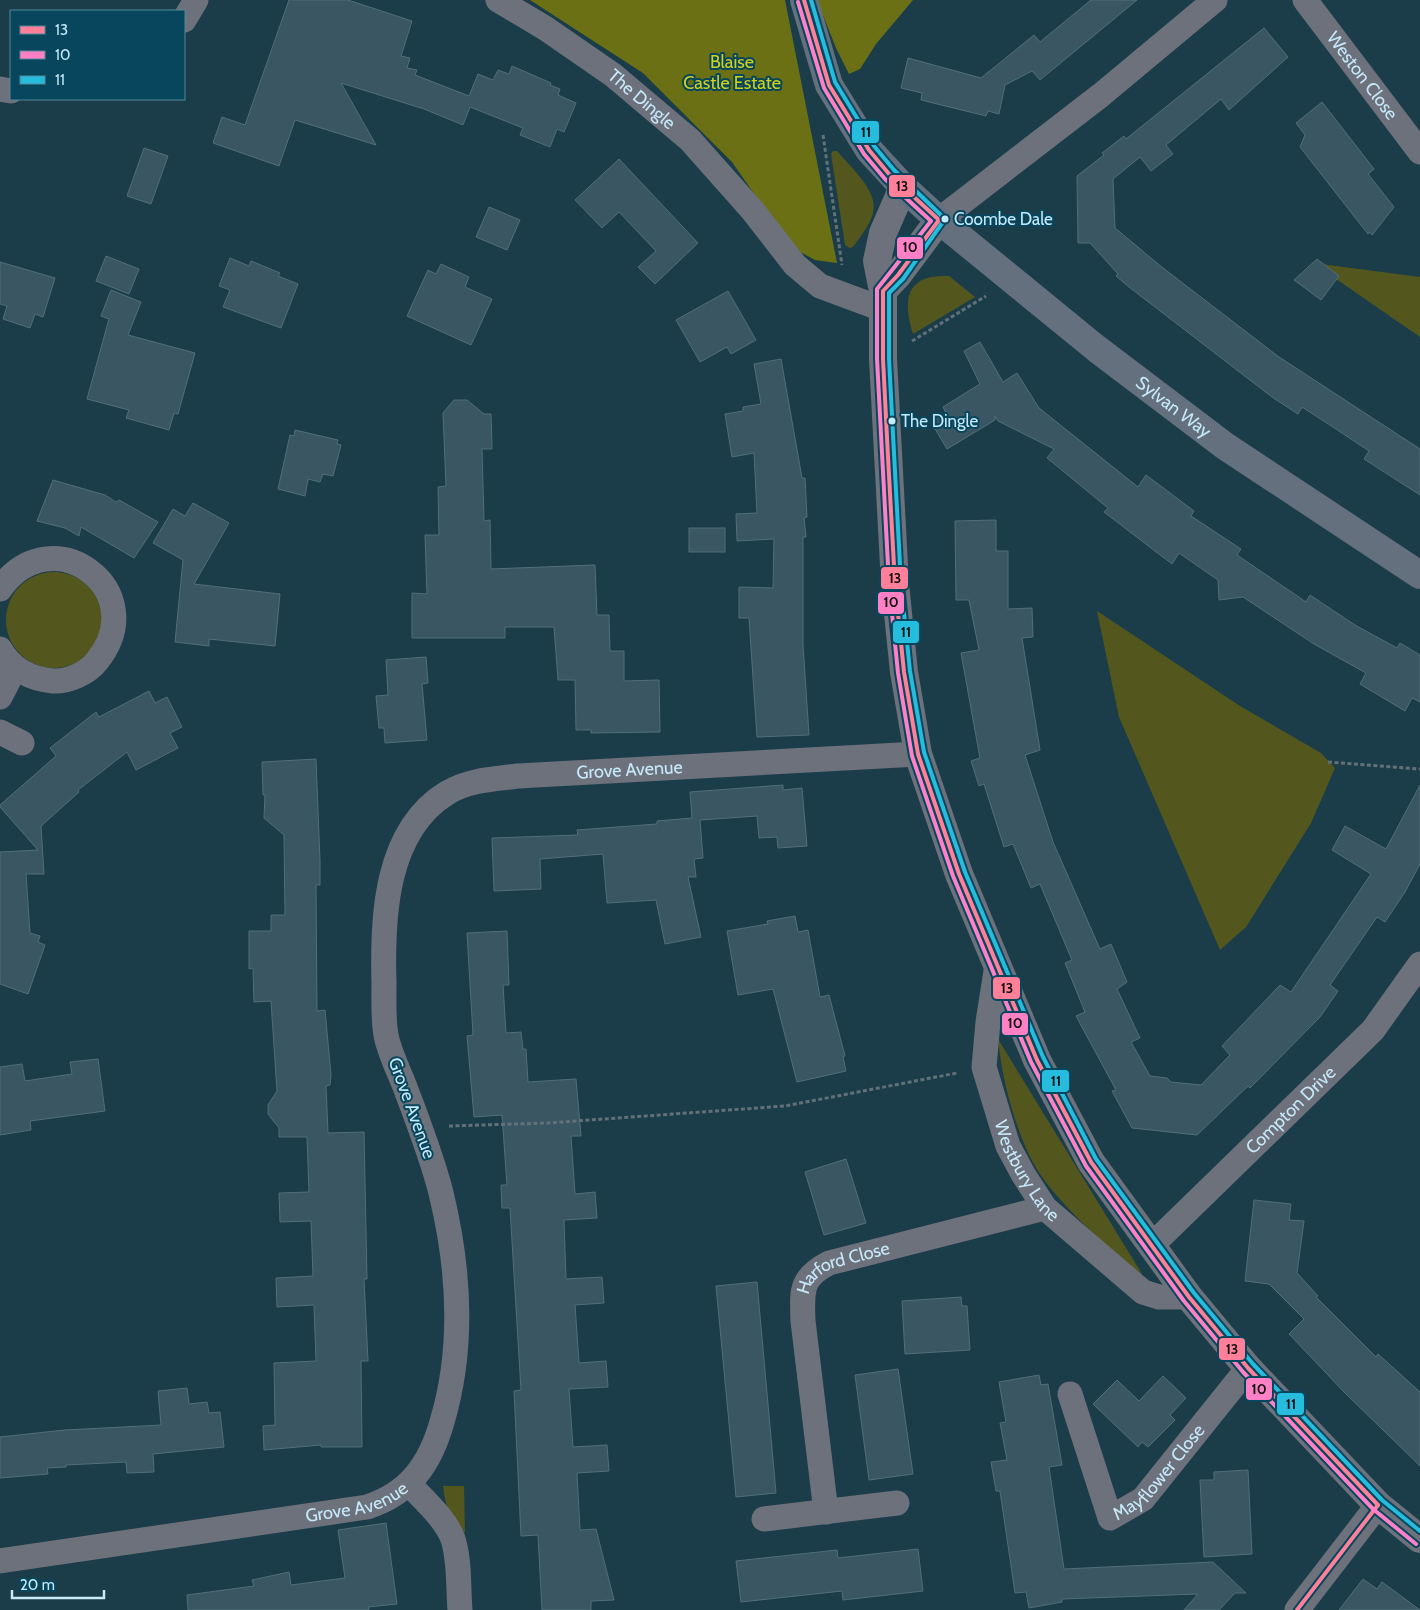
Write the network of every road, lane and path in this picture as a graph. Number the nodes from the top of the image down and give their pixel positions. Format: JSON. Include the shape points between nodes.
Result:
{"nodes":[{"id":1,"x":196,"y":0,"type":"edge"},
{"id":2,"x":498,"y":0,"type":"edge"},
{"id":3,"x":804,"y":0,"type":"edge"},
{"id":4,"x":1216,"y":0,"type":"edge"},
{"id":5,"x":1305,"y":0,"type":"edge"},
{"id":6,"x":185,"y":18,"type":"edge"},
{"id":7,"x":823,"y":133,"type":"dead end"},
{"id":8,"x":1420,"y":152,"type":"edge"},
{"id":9,"x":903,"y":187,"type":"junction"},
{"id":10,"x":939,"y":220,"type":"junction"},
{"id":11,"x":1012,"y":280,"type":"junction"},
{"id":12,"x":847,"y":297,"type":"junction"},
{"id":13,"x":882,"y":300,"type":"junction"},
{"id":14,"x":883,"y":359,"type":"junction"},
{"id":15,"x":1420,"y":575,"type":"edge"},
{"id":16,"x":0,"y":589,"type":"edge"},
{"id":17,"x":0,"y":649,"type":"edge"},
{"id":18,"x":15,"y":668,"type":"junction"},
{"id":19,"x":0,"y":698,"type":"edge"},
{"id":20,"x":0,"y":732,"type":"edge"},
{"id":21,"x":22,"y":743,"type":"dead end"},
{"id":22,"x":918,"y":754,"type":"junction"},
{"id":23,"x":1328,"y":762,"type":"dead end"},
{"id":24,"x":1420,"y":769,"type":"edge"},
{"id":25,"x":1420,"y":964,"type":"edge"},
{"id":26,"x":997,"y":965,"type":"junction"},
{"id":27,"x":984,"y":1067,"type":"junction"},
{"id":28,"x":420,"y":1127,"type":"junction"},
{"id":29,"x":1045,"y":1208,"type":"junction"},
{"id":30,"x":1151,"y":1246,"type":"junction"},
{"id":31,"x":1189,"y":1297,"type":"junction"},
{"id":32,"x":1248,"y":1368,"type":"junction"},
{"id":33,"x":1070,"y":1394,"type":"dead end"},
{"id":34,"x":409,"y":1484,"type":"junction"},
{"id":35,"x":896,"y":1503,"type":"dead end"},
{"id":36,"x":1378,"y":1505,"type":"junction"},
{"id":37,"x":826,"y":1512,"type":"junction"},
{"id":38,"x":764,"y":1519,"type":"dead end"},
{"id":39,"x":1420,"y":1539,"type":"edge"},
{"id":40,"x":0,"y":1561,"type":"edge"},
{"id":41,"x":460,"y":1610,"type":"edge"},
{"id":42,"x":1297,"y":1610,"type":"edge"}],
"edges":[{"from":1,"to":6,"type":"street"},
{"from":2,"to":12,"type":"street","name":"The Dingle","via":[[613,75],[690,140],[753,211],[795,265],[820,286]]},
{"from":3,"to":9,"type":"main road","name":"Sylvan Way","via":[[829,85],[869,150]]},
{"from":4,"to":10,"type":"street","via":[[1102,95]]},
{"from":5,"to":8,"type":"street","name":"Weston Close"},
{"from":7,"to":12,"type":"path"},
{"from":9,"to":10,"type":"main road","name":"Sylvan Way"},
{"from":9,"to":13,"type":"street","via":[[881,239],[877,261]]},
{"from":10,"to":11,"type":"main road","name":"Sylvan Way"},
{"from":10,"to":13,"type":"street"},
{"from":11,"to":14,"type":"path"},
{"from":11,"to":15,"type":"main road","name":"Sylvan Way","via":[[1096,349],[1224,446]]},
{"from":12,"to":13,"type":"street","name":"The Dingle"},
{"from":13,"to":14,"type":"street"},
{"from":14,"to":22,"type":"street","via":[[896,584],[904,672]]},
{"from":16,"to":18,"type":"street","via":[[14,572],[32,562],[53,558],[74,562],[93,572],[106,588],[114,608],[114,629],[107,649],[94,666],[76,677],[55,681],[34,678]]},
{"from":17,"to":18,"type":"street"},
{"from":18,"to":19,"type":"street"},
{"from":20,"to":21,"type":"street"},
{"from":22,"to":26,"type":"street","via":[[959,874]]},
{"from":22,"to":28,"type":"street","name":"Grove Avenue","via":[[518,776],[468,783],[448,792],[431,806],[406,840],[396,861],[385,914],[386,1036]]},
{"from":23,"to":24,"type":"path"},
{"from":25,"to":30,"type":"street","name":"Compton Drive","via":[[1373,1030]]},
{"from":26,"to":27,"type":"street","name":"Westbury Lane"},
{"from":26,"to":30,"type":"street","via":[[1037,1060],[1091,1162]]},
{"from":27,"to":28,"type":"path","via":[[785,1106],[548,1123]]},
{"from":27,"to":29,"type":"street","name":"Westbury Lane","via":[[1008,1146]]},
{"from":28,"to":34,"type":"street","name":"Grove Avenue","via":[[441,1193],[453,1261],[458,1332],[450,1396],[436,1442]]},
{"from":29,"to":31,"type":"street","name":"Westbury Lane","via":[[1143,1292],[1160,1297]]},
{"from":29,"to":37,"type":"street","name":"Harford Close","via":[[829,1263],[811,1276],[802,1292],[803,1321]]},
{"from":30,"to":31,"type":"street"},
{"from":31,"to":32,"type":"street"},
{"from":32,"to":33,"type":"street","name":"Mayflower Close","via":[[1143,1499],[1110,1518]]},
{"from":32,"to":36,"type":"street"},
{"from":34,"to":40,"type":"street","name":"Grove Avenue","via":[[388,1500],[367,1507]]},
{"from":34,"to":41,"type":"street","via":[[438,1515],[452,1538]]},
{"from":35,"to":37,"type":"street"},
{"from":36,"to":39,"type":"street"},
{"from":36,"to":42,"type":"street"},
{"from":37,"to":38,"type":"street"}]}
